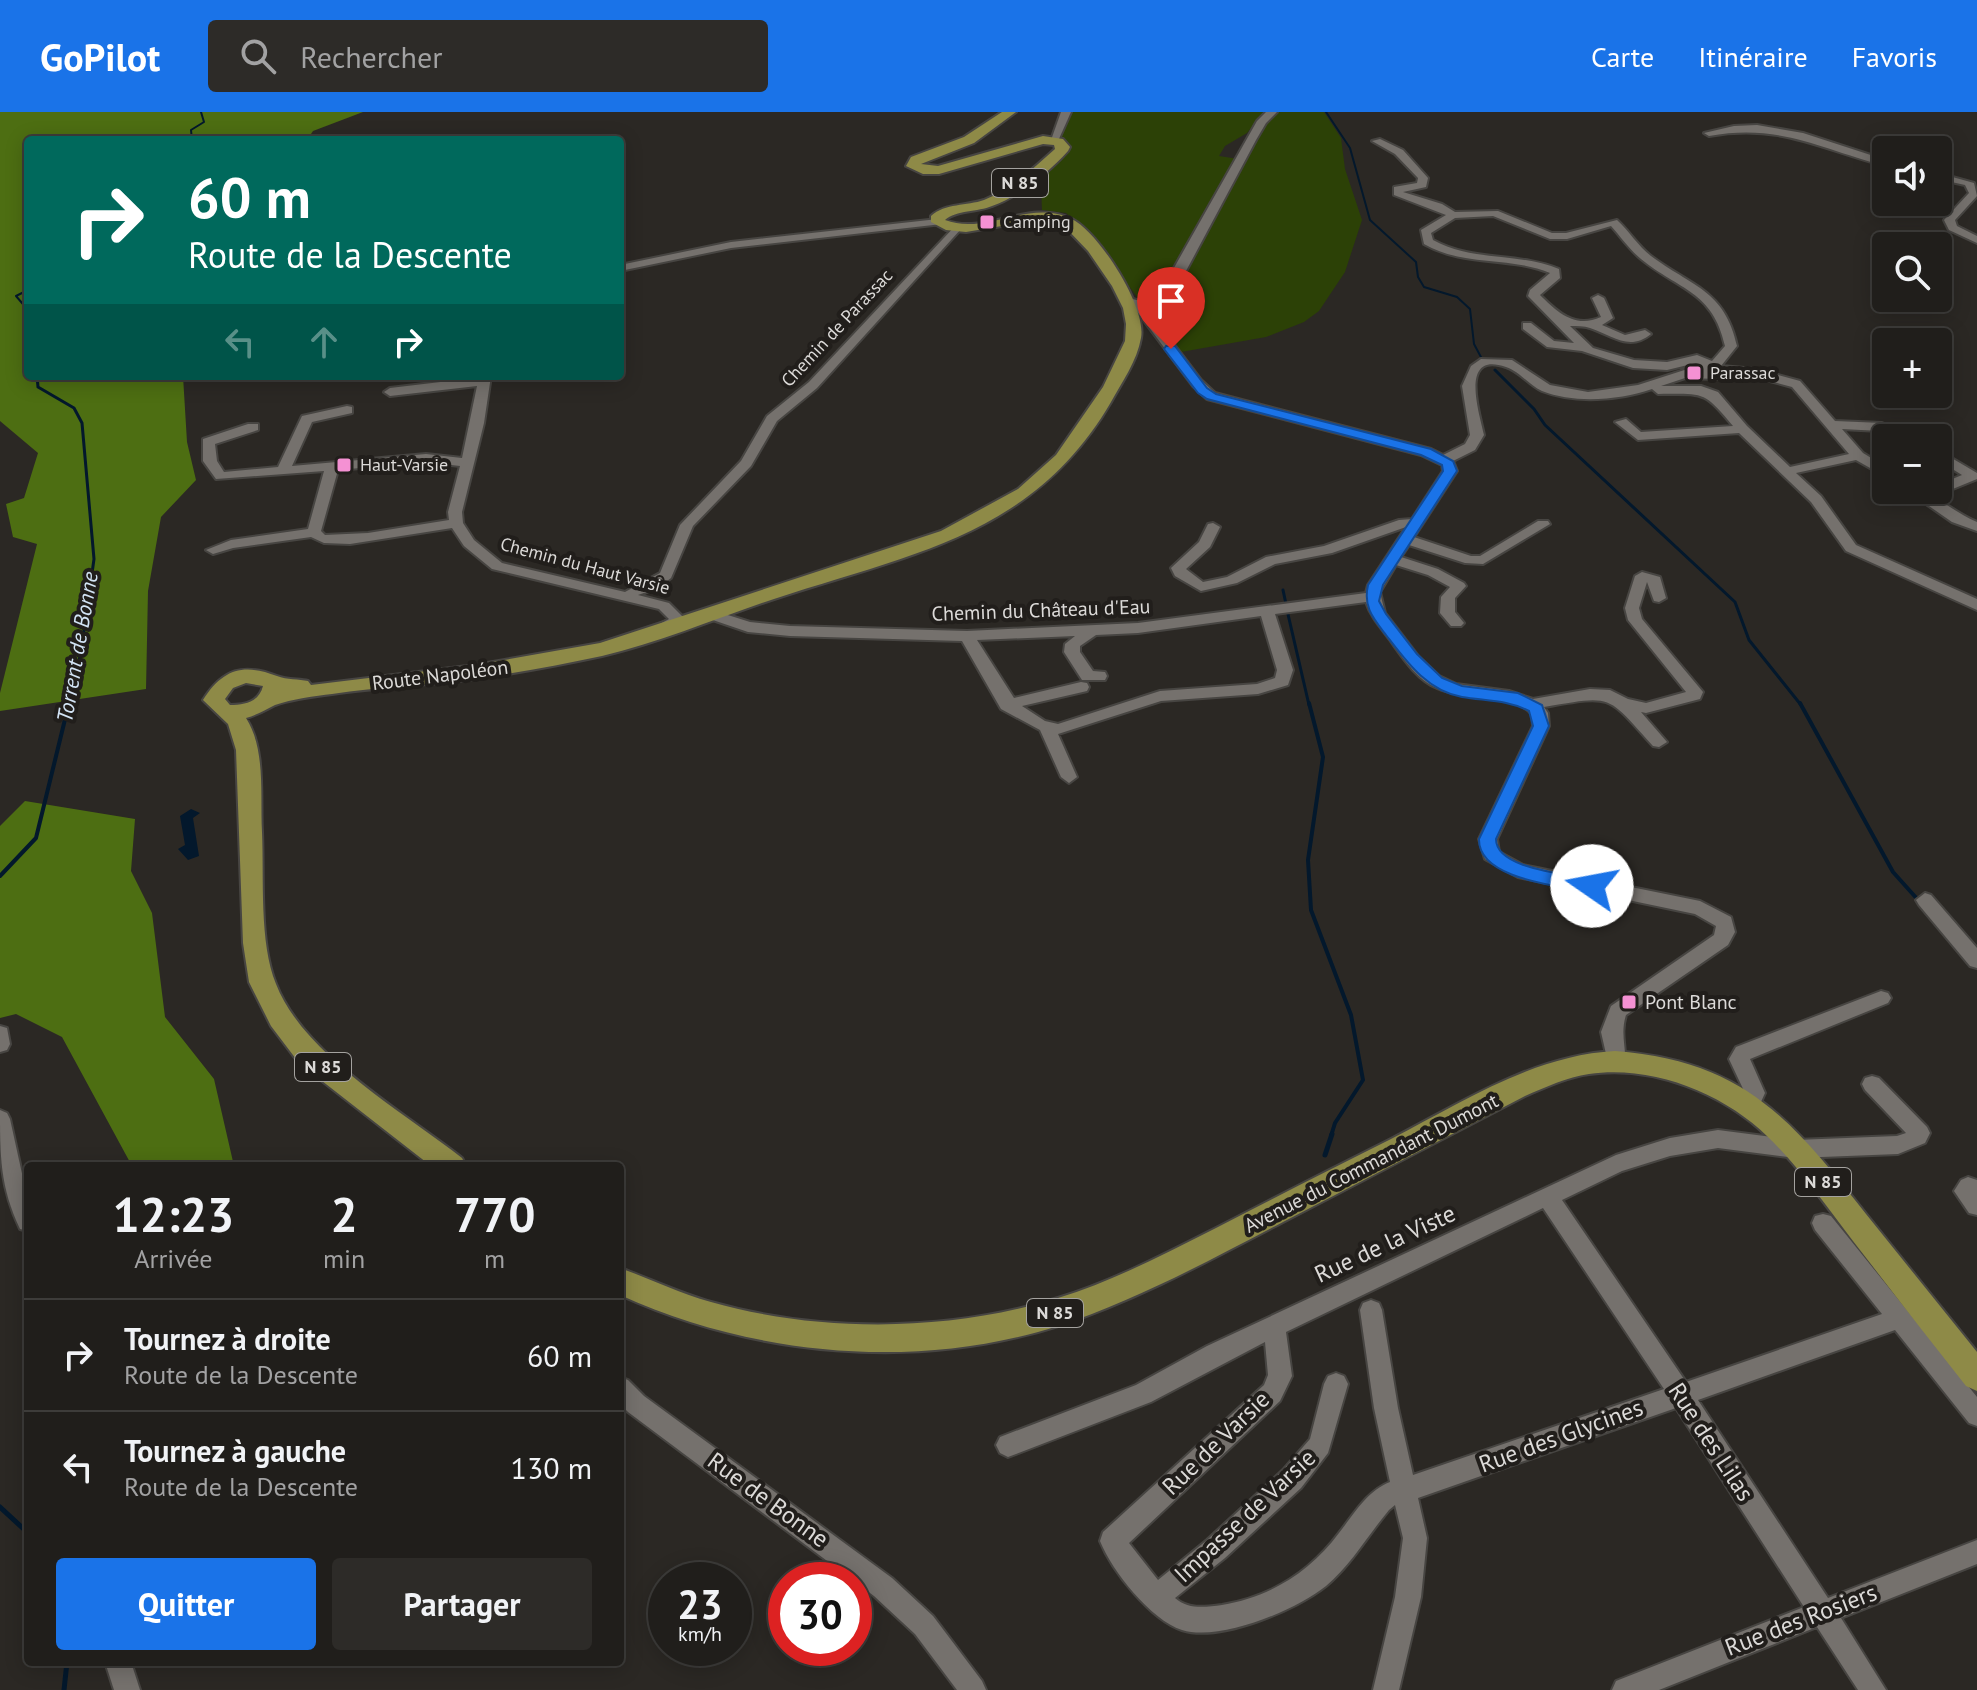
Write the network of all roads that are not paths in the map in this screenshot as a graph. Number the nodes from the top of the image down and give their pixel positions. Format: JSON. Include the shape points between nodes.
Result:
{"nodes":[{"id":1,"x":1010,"y":112,"type":"edge"},
{"id":2,"x":1066,"y":112,"type":"edge"},
{"id":3,"x":1272,"y":112,"type":"edge"},
{"id":4,"x":1709,"y":133,"type":"dead end"},
{"id":5,"x":1053,"y":141,"type":"junction"},
{"id":6,"x":1377,"y":141,"type":"dead end"},
{"id":7,"x":1872,"y":158,"type":"edge"},
{"id":8,"x":1952,"y":178,"type":"edge"},
{"id":9,"x":1973,"y":180,"type":"edge"},
{"id":10,"x":1453,"y":215,"type":"junction"},
{"id":11,"x":938,"y":222,"type":"junction"},
{"id":12,"x":957,"y":227,"type":"junction"},
{"id":13,"x":1977,"y":240,"type":"edge"},
{"id":14,"x":624,"y":267,"type":"edge"},
{"id":15,"x":1598,"y":298,"type":"dead end"},
{"id":16,"x":1136,"y":306,"type":"junction"},
{"id":17,"x":1561,"y":321,"type":"junction"},
{"id":18,"x":1593,"y":325,"type":"junction"},
{"id":19,"x":1527,"y":326,"type":"dead end"},
{"id":20,"x":1645,"y":334,"type":"dead end"},
{"id":21,"x":1585,"y":348,"type":"junction"},
{"id":22,"x":1714,"y":369,"type":"junction"},
{"id":23,"x":478,"y":380,"type":"edge"},
{"id":24,"x":485,"y":380,"type":"edge"},
{"id":25,"x":1640,"y":389,"type":"junction"},
{"id":26,"x":390,"y":392,"type":"dead end"},
{"id":27,"x":347,"y":410,"type":"dead end"},
{"id":28,"x":1621,"y":422,"type":"dead end"},
{"id":29,"x":1833,"y":425,"type":"junction"},
{"id":30,"x":253,"y":427,"type":"dead end"},
{"id":31,"x":1872,"y":427,"type":"edge"},
{"id":32,"x":1742,"y":429,"type":"junction"},
{"id":33,"x":1858,"y":456,"type":"junction"},
{"id":34,"x":1444,"y":460,"type":"junction"},
{"id":35,"x":468,"y":463,"type":"junction"},
{"id":36,"x":1952,"y":463,"type":"edge"},
{"id":37,"x":1872,"y":464,"type":"edge"},
{"id":38,"x":332,"y":466,"type":"junction"},
{"id":39,"x":283,"y":471,"type":"junction"},
{"id":40,"x":1788,"y":471,"type":"junction"},
{"id":41,"x":1952,"y":484,"type":"edge"},
{"id":42,"x":1934,"y":504,"type":"edge"},
{"id":43,"x":456,"y":523,"type":"junction"},
{"id":44,"x":1417,"y":523,"type":"junction"},
{"id":45,"x":1543,"y":524,"type":"dead end"},
{"id":46,"x":1213,"y":527,"type":"dead end"},
{"id":47,"x":1977,"y":527,"type":"edge"},
{"id":48,"x":314,"y":532,"type":"junction"},
{"id":49,"x":1406,"y":539,"type":"junction"},
{"id":50,"x":213,"y":550,"type":"dead end"},
{"id":51,"x":1392,"y":559,"type":"junction"},
{"id":52,"x":777,"y":590,"type":"junction"},
{"id":53,"x":1372,"y":597,"type":"junction"},
{"id":54,"x":627,"y":598,"type":"junction"},
{"id":55,"x":1659,"y":598,"type":"dead end"},
{"id":56,"x":1977,"y":605,"type":"edge"},
{"id":57,"x":1266,"y":610,"type":"junction"},
{"id":58,"x":712,"y":615,"type":"junction"},
{"id":59,"x":678,"y":617,"type":"junction"},
{"id":60,"x":1456,"y":623,"type":"dead end"},
{"id":61,"x":1093,"y":630,"type":"junction"},
{"id":62,"x":967,"y":636,"type":"junction"},
{"id":63,"x":634,"y":640,"type":"junction"},
{"id":64,"x":547,"y":660,"type":"junction"},
{"id":65,"x":1099,"y":676,"type":"dead end"},
{"id":66,"x":1081,"y":687,"type":"dead end"},
{"id":67,"x":267,"y":697,"type":"junction"},
{"id":68,"x":1623,"y":703,"type":"junction"},
{"id":69,"x":1532,"y":704,"type":"junction"},
{"id":70,"x":1007,"y":705,"type":"junction"},
{"id":71,"x":231,"y":712,"type":"junction"},
{"id":72,"x":1047,"y":728,"type":"junction"},
{"id":73,"x":1659,"y":742,"type":"dead end"},
{"id":74,"x":247,"y":750,"type":"junction"},
{"id":75,"x":1069,"y":777,"type":"dead end"},
{"id":76,"x":1925,"y":900,"type":"dead end"},
{"id":77,"x":1977,"y":961,"type":"edge"},
{"id":78,"x":1881,"y":998,"type":"dead end"},
{"id":79,"x":0,"y":1034,"type":"edge"},
{"id":80,"x":0,"y":1044,"type":"edge"},
{"id":81,"x":1616,"y":1061,"type":"junction"},
{"id":82,"x":1872,"y":1084,"type":"dead end"},
{"id":83,"x":1749,"y":1107,"type":"junction"},
{"id":84,"x":0,"y":1119,"type":"edge"},
{"id":85,"x":1796,"y":1149,"type":"junction"},
{"id":86,"x":447,"y":1162,"type":"edge"},
{"id":87,"x":1547,"y":1196,"type":"junction"},
{"id":88,"x":24,"y":1214,"type":"edge"},
{"id":89,"x":1823,"y":1223,"type":"dead end"},
{"id":90,"x":629,"y":1289,"type":"edge"},
{"id":91,"x":1371,"y":1310,"type":"dead end"},
{"id":92,"x":1900,"y":1318,"type":"junction"},
{"id":93,"x":1274,"y":1326,"type":"junction"},
{"id":94,"x":1977,"y":1376,"type":"edge"},
{"id":95,"x":1336,"y":1384,"type":"dead end"},
{"id":96,"x":624,"y":1392,"type":"edge"},
{"id":97,"x":1680,"y":1393,"type":"junction"},
{"id":98,"x":1977,"y":1415,"type":"edge"},
{"id":99,"x":1008,"y":1445,"type":"dead end"},
{"id":100,"x":1404,"y":1490,"type":"junction"},
{"id":101,"x":1977,"y":1552,"type":"edge"},
{"id":102,"x":1158,"y":1596,"type":"junction"},
{"id":103,"x":1822,"y":1611,"type":"junction"},
{"id":104,"x":119,"y":1666,"type":"edge"},
{"id":105,"x":127,"y":1690,"type":"edge"},
{"id":106,"x":973,"y":1690,"type":"edge"},
{"id":107,"x":1386,"y":1690,"type":"edge"},
{"id":108,"x":1625,"y":1690,"type":"edge"},
{"id":109,"x":1873,"y":1690,"type":"edge"}],
"edges":[{"from":1,"to":5,"type":"main road","number":"N 85","via":[[974,138],[916,160],[913,166],[939,170],[1019,144]]},
{"from":2,"to":5,"type":"street"},
{"from":3,"to":16,"type":"street","via":[[1262,121],[1157,307]]},
{"from":4,"to":7,"type":"street","via":[[1793,131]]},
{"from":5,"to":11,"type":"main road","number":"N 85","via":[[1062,145],[1061,151],[1009,192],[980,206],[945,212]]},
{"from":6,"to":10,"type":"street","via":[[1399,152],[1423,178],[1422,185],[1398,193],[1436,203]]},
{"from":8,"to":9,"type":"street"},
{"from":9,"to":13,"type":"street","via":[[1974,193],[1949,220],[1953,228]]},
{"from":10,"to":17,"type":"street","via":[[1425,232],[1428,242],[1453,254],[1514,259],[1552,269],[1556,276],[1533,294]]},
{"from":10,"to":22,"type":"street","via":[[1500,213],[1559,236],[1613,222],[1643,255],[1706,295],[1723,314],[1731,346]]},
{"from":11,"to":12,"type":"main road","number":"N 85"},
{"from":11,"to":14,"type":"street","via":[[731,245]]},
{"from":12,"to":16,"type":"main road","number":"N 85","via":[[1037,216],[1068,223]]},
{"from":12,"to":54,"type":"street","name":"Chemin de Parassac","via":[[813,385],[772,419],[746,463],[687,525],[666,575]]},
{"from":15,"to":18,"type":"street","via":[[1607,318]]},
{"from":16,"to":34,"type":"street","via":[[1211,396]]},
{"from":16,"to":52,"type":"main road","number":"N 85","via":[[1131,348],[1120,371],[1078,443],[1043,480],[998,511],[948,535]]},
{"from":17,"to":18,"type":"street"},
{"from":17,"to":21,"type":"street"},
{"from":18,"to":20,"type":"street","via":[[1626,340]]},
{"from":19,"to":21,"type":"street","via":[[1551,344]]},
{"from":21,"to":22,"type":"street","via":[[1633,364],[1667,366],[1697,359]]},
{"from":22,"to":25,"type":"street"},
{"from":22,"to":29,"type":"street","via":[[1796,384]]},
{"from":23,"to":26,"type":"street"},
{"from":24,"to":35,"type":"street"},
{"from":25,"to":32,"type":"street","via":[[1708,392]]},
{"from":25,"to":34,"type":"street","via":[[1569,395],[1537,384],[1508,363],[1485,362],[1471,374],[1466,392],[1477,435],[1461,453]]},
{"from":27,"to":39,"type":"street","via":[[307,419]]},
{"from":28,"to":32,"type":"street","via":[[1638,436]]},
{"from":29,"to":31,"type":"street"},
{"from":29,"to":33,"type":"street"},
{"from":30,"to":39,"type":"street","via":[[208,442],[214,472],[221,476]]},
{"from":32,"to":40,"type":"street"},
{"from":33,"to":37,"type":"street"},
{"from":33,"to":40,"type":"street"},
{"from":34,"to":44,"type":"street","via":[[1450,471]]},
{"from":35,"to":38,"type":"street","via":[[443,458]]},
{"from":35,"to":43,"type":"street"},
{"from":36,"to":41,"type":"street","via":[[1972,476]]},
{"from":38,"to":39,"type":"street"},
{"from":38,"to":48,"type":"street"},
{"from":40,"to":56,"type":"street","via":[[1851,548]]},
{"from":42,"to":47,"type":"street"},
{"from":43,"to":48,"type":"street","via":[[327,540]]},
{"from":43,"to":54,"type":"street","name":"Chemin du Haut Varsie","via":[[478,554],[497,566]]},
{"from":44,"to":46,"type":"street","via":[[1327,550],[1271,560],[1232,580],[1201,587],[1178,568],[1205,544]]},
{"from":44,"to":49,"type":"street"},
{"from":45,"to":49,"type":"street","via":[[1483,560]]},
{"from":48,"to":50,"type":"street"},
{"from":49,"to":51,"type":"street"},
{"from":51,"to":53,"type":"street"},
{"from":51,"to":60,"type":"street","via":[[1459,586],[1448,597],[1447,613]]},
{"from":52,"to":58,"type":"main road","number":"N 85"},
{"from":52,"to":59,"type":"main road","number":"N 85"},
{"from":53,"to":57,"type":"street","name":"Chemin du Château d'Eau"},
{"from":53,"to":69,"type":"street","via":[[1379,615],[1436,682]]},
{"from":54,"to":59,"type":"street","name":"Chemin du Haut Varsie","via":[[664,606]]},
{"from":55,"to":68,"type":"street","via":[[1655,580],[1642,576],[1632,608],[1635,620],[1694,695],[1646,708]]},
{"from":57,"to":61,"type":"street","name":"Chemin du Château d'Eau"},
{"from":57,"to":72,"type":"street","via":[[1285,670],[1282,681],[1258,689],[1160,696]]},
{"from":58,"to":62,"type":"street","name":"Chemin du Château d'Eau","via":[[748,627],[790,631]]},
{"from":58,"to":63,"type":"main road","number":"N 85"},
{"from":59,"to":63,"type":"street"},
{"from":59,"to":64,"type":"main road","number":"N 85"},
{"from":61,"to":62,"type":"street","name":"Chemin du Château d'Eau"},
{"from":61,"to":65,"type":"street","via":[[1073,644],[1072,652],[1088,676]]},
{"from":62,"to":70,"type":"street"},
{"from":63,"to":64,"type":"main road","number":"N 85"},
{"from":64,"to":67,"type":"main road","name":"Route Napoléon","number":"N 85"},
{"from":66,"to":70,"type":"street"},
{"from":67,"to":71,"type":"main road","name":"Route Napoléon"},
{"from":67,"to":71,"type":"main road","via":[[262,676],[226,683],[214,700]]},
{"from":67,"to":74,"type":"main road","number":"N 85"},
{"from":68,"to":69,"type":"street","via":[[1614,696],[1590,694]]},
{"from":68,"to":73,"type":"street"},
{"from":69,"to":81,"type":"street","via":[[1541,726],[1488,839],[1491,855],[1518,871],[1700,908],[1718,916],[1726,928],[1721,940],[1618,1011],[1611,1032]]},
{"from":70,"to":72,"type":"street"},
{"from":71,"to":74,"type":"main road","number":"N 85"},
{"from":72,"to":75,"type":"street"},
{"from":74,"to":86,"type":"main road","number":"N 85","via":[[254,926],[262,982],[293,1039]]},
{"from":76,"to":77,"type":"street"},
{"from":78,"to":83,"type":"street","via":[[1743,1053],[1739,1059],[1755,1093]]},
{"from":79,"to":80,"type":"street"},
{"from":81,"to":83,"type":"main road","name":"Avenue du Commandant Dumont","number":"N 85","via":[[1672,1072]]},
{"from":81,"to":90,"type":"main road","name":"Avenue du Commandant Dumont","number":"N 85","via":[[1578,1065],[1516,1088],[1158,1272],[1028,1321],[955,1334],[821,1335],[738,1321]]},
{"from":82,"to":85,"type":"street","name":"Rue de la Viste","via":[[1920,1133],[1918,1137],[1898,1145]]},
{"from":83,"to":85,"type":"main road","name":"Avenue du Commandant Dumont","number":"N 85"},
{"from":84,"to":88,"type":"street"},
{"from":85,"to":87,"type":"street","name":"Rue de la Viste","via":[[1731,1138],[1705,1140],[1616,1164]]},
{"from":85,"to":94,"type":"main road","name":"Avenue du Commandant Dumont","number":"N 85"},
{"from":87,"to":93,"type":"street","name":"Rue de la Viste"},
{"from":87,"to":97,"type":"street","name":"Rue des Lilas"},
{"from":89,"to":92,"type":"street"},
{"from":91,"to":100,"type":"street"},
{"from":92,"to":97,"type":"street","name":"Rue des Glycines"},
{"from":92,"to":98,"type":"street"},
{"from":93,"to":99,"type":"street","name":"Rue de la Viste","via":[[1119,1404]]},
{"from":93,"to":102,"type":"street","name":"Rue de Varsie","via":[[1280,1376],[1272,1393],[1112,1541]]},
{"from":95,"to":102,"type":"street","name":"Impasse de Varsie","via":[[1320,1445],[1292,1479]]},
{"from":96,"to":106,"type":"street","name":"Rue de Bonne","via":[[883,1587],[924,1625]]},
{"from":97,"to":100,"type":"street","name":"Rue des Glycines"},
{"from":97,"to":103,"type":"street","name":"Rue des Lilas"},
{"from":100,"to":102,"type":"street","via":[[1380,1501],[1317,1578],[1273,1602],[1217,1619],[1187,1620],[1171,1612]]},
{"from":100,"to":107,"type":"street","via":[[1415,1538],[1408,1597]]},
{"from":101,"to":103,"type":"street","name":"Rue des Rosiers"},
{"from":103,"to":108,"type":"street","name":"Rue des Rosiers"},
{"from":103,"to":109,"type":"street","name":"Rue des Lilas"},
{"from":104,"to":105,"type":"street"}]}
